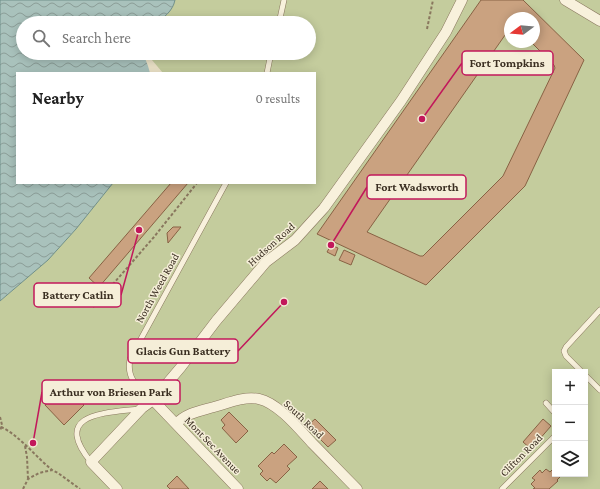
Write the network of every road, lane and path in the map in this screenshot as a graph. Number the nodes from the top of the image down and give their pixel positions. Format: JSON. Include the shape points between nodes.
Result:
{"nodes":[{"id":1,"x":284,"y":0,"type":"edge"},
{"id":2,"x":433,"y":0,"type":"edge"},
{"id":3,"x":462,"y":0,"type":"edge"},
{"id":4,"x":565,"y":0,"type":"edge"},
{"id":5,"x":280,"y":16,"type":"edge"},
{"id":6,"x":600,"y":22,"type":"edge"},
{"id":7,"x":427,"y":29,"type":"dead end"},
{"id":8,"x":270,"y":60,"type":"edge"},
{"id":9,"x":267,"y":72,"type":"edge"},
{"id":10,"x":195,"y":184,"type":"edge"},
{"id":11,"x":225,"y":184,"type":"edge"},
{"id":12,"x":93,"y":307,"type":"dead end"},
{"id":13,"x":600,"y":310,"type":"edge"},
{"id":14,"x":579,"y":369,"type":"edge"},
{"id":15,"x":588,"y":378,"type":"edge"},
{"id":16,"x":600,"y":390,"type":"edge"},
{"id":17,"x":153,"y":400,"type":"junction"},
{"id":18,"x":546,"y":403,"type":"dead end"},
{"id":19,"x":142,"y":408,"type":"junction"},
{"id":20,"x":552,"y":410,"type":"edge"},
{"id":21,"x":0,"y":416,"type":"edge"},
{"id":22,"x":176,"y":424,"type":"junction"},
{"id":23,"x":1,"y":427,"type":"junction"},
{"id":24,"x":0,"y":431,"type":"edge"},
{"id":25,"x":552,"y":439,"type":"edge"},
{"id":26,"x":24,"y":445,"type":"junction"},
{"id":27,"x":91,"y":462,"type":"junction"},
{"id":28,"x":52,"y":470,"type":"junction"},
{"id":29,"x":28,"y":479,"type":"junction"},
{"id":30,"x":23,"y":489,"type":"edge"},
{"id":31,"x":80,"y":489,"type":"edge"},
{"id":32,"x":117,"y":489,"type":"edge"},
{"id":33,"x":238,"y":489,"type":"edge"},
{"id":34,"x":357,"y":489,"type":"edge"},
{"id":35,"x":502,"y":489,"type":"edge"}],
"edges":[{"from":1,"to":5,"type":"lane"},
{"from":2,"to":7,"type":"path"},
{"from":3,"to":17,"type":"street","name":"Hudson Road","via":[[446,32],[401,100],[324,208],[295,240],[266,262],[255,274]]},
{"from":4,"to":6,"type":"street"},
{"from":8,"to":9,"type":"lane"},
{"from":10,"to":12,"type":"path","via":[[154,237]]},
{"from":11,"to":17,"type":"lane","name":"North Weed Road","via":[[130,360],[128,367],[135,384]]},
{"from":13,"to":14,"type":"lane","via":[[564,351]]},
{"from":15,"to":16,"type":"lane"},
{"from":17,"to":19,"type":"street","name":"Hudson Road"},
{"from":17,"to":22,"type":"street","name":"Mont Sec Avenue"},
{"from":18,"to":20,"type":"lane"},
{"from":19,"to":27,"type":"street","name":"Hudson Road"},
{"from":19,"to":27,"type":"lane","via":[[95,415],[80,424],[76,433],[77,440]]},
{"from":21,"to":23,"type":"path"},
{"from":22,"to":33,"type":"street","name":"Mont Sec Avenue"},
{"from":22,"to":34,"type":"street","name":"South Road","via":[[187,415],[202,410],[242,399],[259,399],[284,414]]},
{"from":23,"to":24,"type":"path"},
{"from":23,"to":26,"type":"path","via":[[14,434]]},
{"from":25,"to":35,"type":"lane","name":"Clifton Road"},
{"from":26,"to":28,"type":"path"},
{"from":26,"to":29,"type":"path"},
{"from":27,"to":32,"type":"street"},
{"from":28,"to":29,"type":"path"},
{"from":28,"to":31,"type":"path"},
{"from":29,"to":30,"type":"path"}]}
